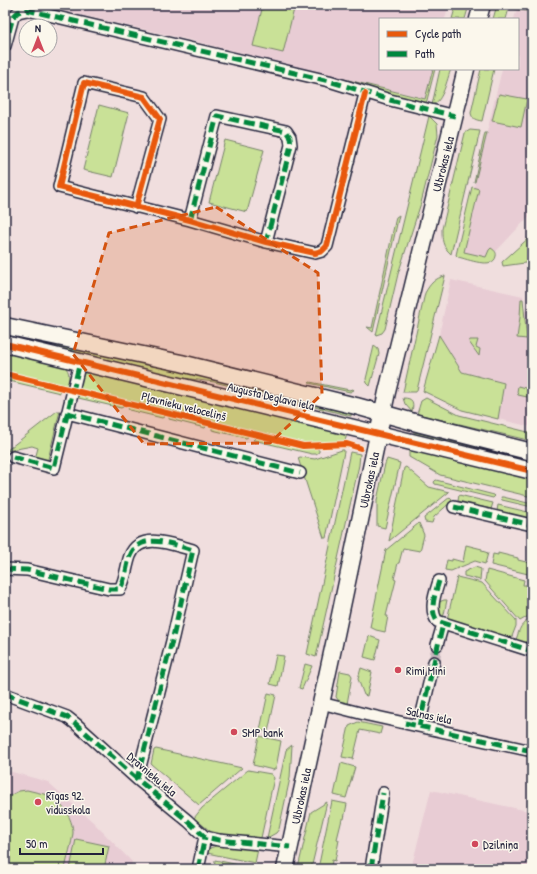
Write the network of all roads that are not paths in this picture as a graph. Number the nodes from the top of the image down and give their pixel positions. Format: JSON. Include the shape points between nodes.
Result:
{"nodes":[{"id":1,"x":482,"y":5,"type":"edge"},
{"id":2,"x":478,"y":18,"type":"edge"},
{"id":3,"x":5,"y":46,"type":"edge"},
{"id":4,"x":466,"y":70,"type":"edge"},
{"id":5,"x":365,"y":94,"type":"junction"},
{"id":6,"x":455,"y":116,"type":"junction"},
{"id":7,"x":136,"y":207,"type":"junction"},
{"id":8,"x":190,"y":220,"type":"junction"},
{"id":9,"x":266,"y":242,"type":"junction"},
{"id":10,"x":5,"y":326,"type":"edge"},
{"id":11,"x":5,"y":344,"type":"edge"},
{"id":12,"x":80,"y":362,"type":"junction"},
{"id":13,"x":67,"y":413,"type":"junction"},
{"id":14,"x":382,"y":413,"type":"junction"},
{"id":15,"x":379,"y":433,"type":"junction"},
{"id":16,"x":532,"y":452,"type":"edge"},
{"id":17,"x":14,"y":457,"type":"dead end"},
{"id":18,"x":532,"y":471,"type":"edge"},
{"id":19,"x":300,"y":473,"type":"dead end"},
{"id":20,"x":454,"y":507,"type":"dead end"},
{"id":21,"x":532,"y":525,"type":"edge"},
{"id":22,"x":5,"y":570,"type":"edge"},
{"id":23,"x":438,"y":580,"type":"dead end"},
{"id":24,"x":443,"y":624,"type":"junction"},
{"id":25,"x":437,"y":645,"type":"tunnel mouth"},
{"id":26,"x":532,"y":651,"type":"edge"},
{"id":27,"x":434,"y":662,"type":"tunnel mouth"},
{"id":28,"x":5,"y":694,"type":"edge"},
{"id":29,"x":321,"y":703,"type":"junction"},
{"id":30,"x":419,"y":726,"type":"junction"},
{"id":31,"x":532,"y":751,"type":"edge"},
{"id":32,"x":137,"y":779,"type":"junction"},
{"id":33,"x":383,"y":793,"type":"dead end"},
{"id":34,"x":205,"y":837,"type":"junction"},
{"id":35,"x":290,"y":847,"type":"junction"},
{"id":36,"x":198,"y":869,"type":"edge"},
{"id":37,"x":285,"y":869,"type":"edge"},
{"id":38,"x":370,"y":869,"type":"edge"}],
"edges":[{"from":1,"to":2,"type":"main road"},
{"from":3,"to":5,"type":"street","via":[[13,18],[18,12],[27,10],[328,81]]},
{"from":4,"to":6,"type":"main road","name":"Ulbrokas iela"},
{"from":5,"to":6,"type":"street"},
{"from":5,"to":9,"type":"street","via":[[327,246],[322,251],[315,252]]},
{"from":6,"to":14,"type":"main road","name":"Ulbrokas iela"},
{"from":7,"to":7,"type":"street","via":[[160,119],[144,97],[84,83],[59,187]]},
{"from":7,"to":8,"type":"street"},
{"from":8,"to":9,"type":"street"},
{"from":8,"to":9,"type":"street","via":[[217,116],[286,131],[292,145]]},
{"from":10,"to":14,"type":"main road","name":"Augusta Deglava iela","via":[[182,363]]},
{"from":11,"to":12,"type":"main road","name":"Augusta Deglava iela"},
{"from":12,"to":13,"type":"street"},
{"from":12,"to":15,"type":"main road","name":"Augusta Deglava iela"},
{"from":13,"to":17,"type":"street","via":[[54,468]]},
{"from":13,"to":19,"type":"street"},
{"from":14,"to":15,"type":"main road","name":"Ulbrokas iela"},
{"from":14,"to":16,"type":"main road","name":"Augusta Deglava iela"},
{"from":15,"to":18,"type":"main road","name":"Augusta Deglava iela"},
{"from":15,"to":29,"type":"main road","name":"Ulbrokas iela"},
{"from":20,"to":21,"type":"street"},
{"from":22,"to":32,"type":"street","via":[[27,570],[109,589],[120,589],[131,554],[139,544],[158,541],[193,550]]},
{"from":23,"to":24,"type":"street","via":[[432,612],[437,621]]},
{"from":24,"to":25,"type":"street"},
{"from":24,"to":26,"type":"street"},
{"from":27,"to":30,"type":"street"},
{"from":28,"to":32,"type":"street","name":"Dravnieku iela","via":[[67,717]]},
{"from":29,"to":30,"type":"street","name":"Salnas iela"},
{"from":29,"to":35,"type":"main road","name":"Ulbrokas iela"},
{"from":30,"to":31,"type":"street","name":"Salnas iela"},
{"from":32,"to":34,"type":"street","name":"Dravnieku iela"},
{"from":33,"to":38,"type":"street"},
{"from":34,"to":35,"type":"street"},
{"from":34,"to":36,"type":"street"},
{"from":35,"to":37,"type":"main road","name":"Ulbrokas iela"}]}
